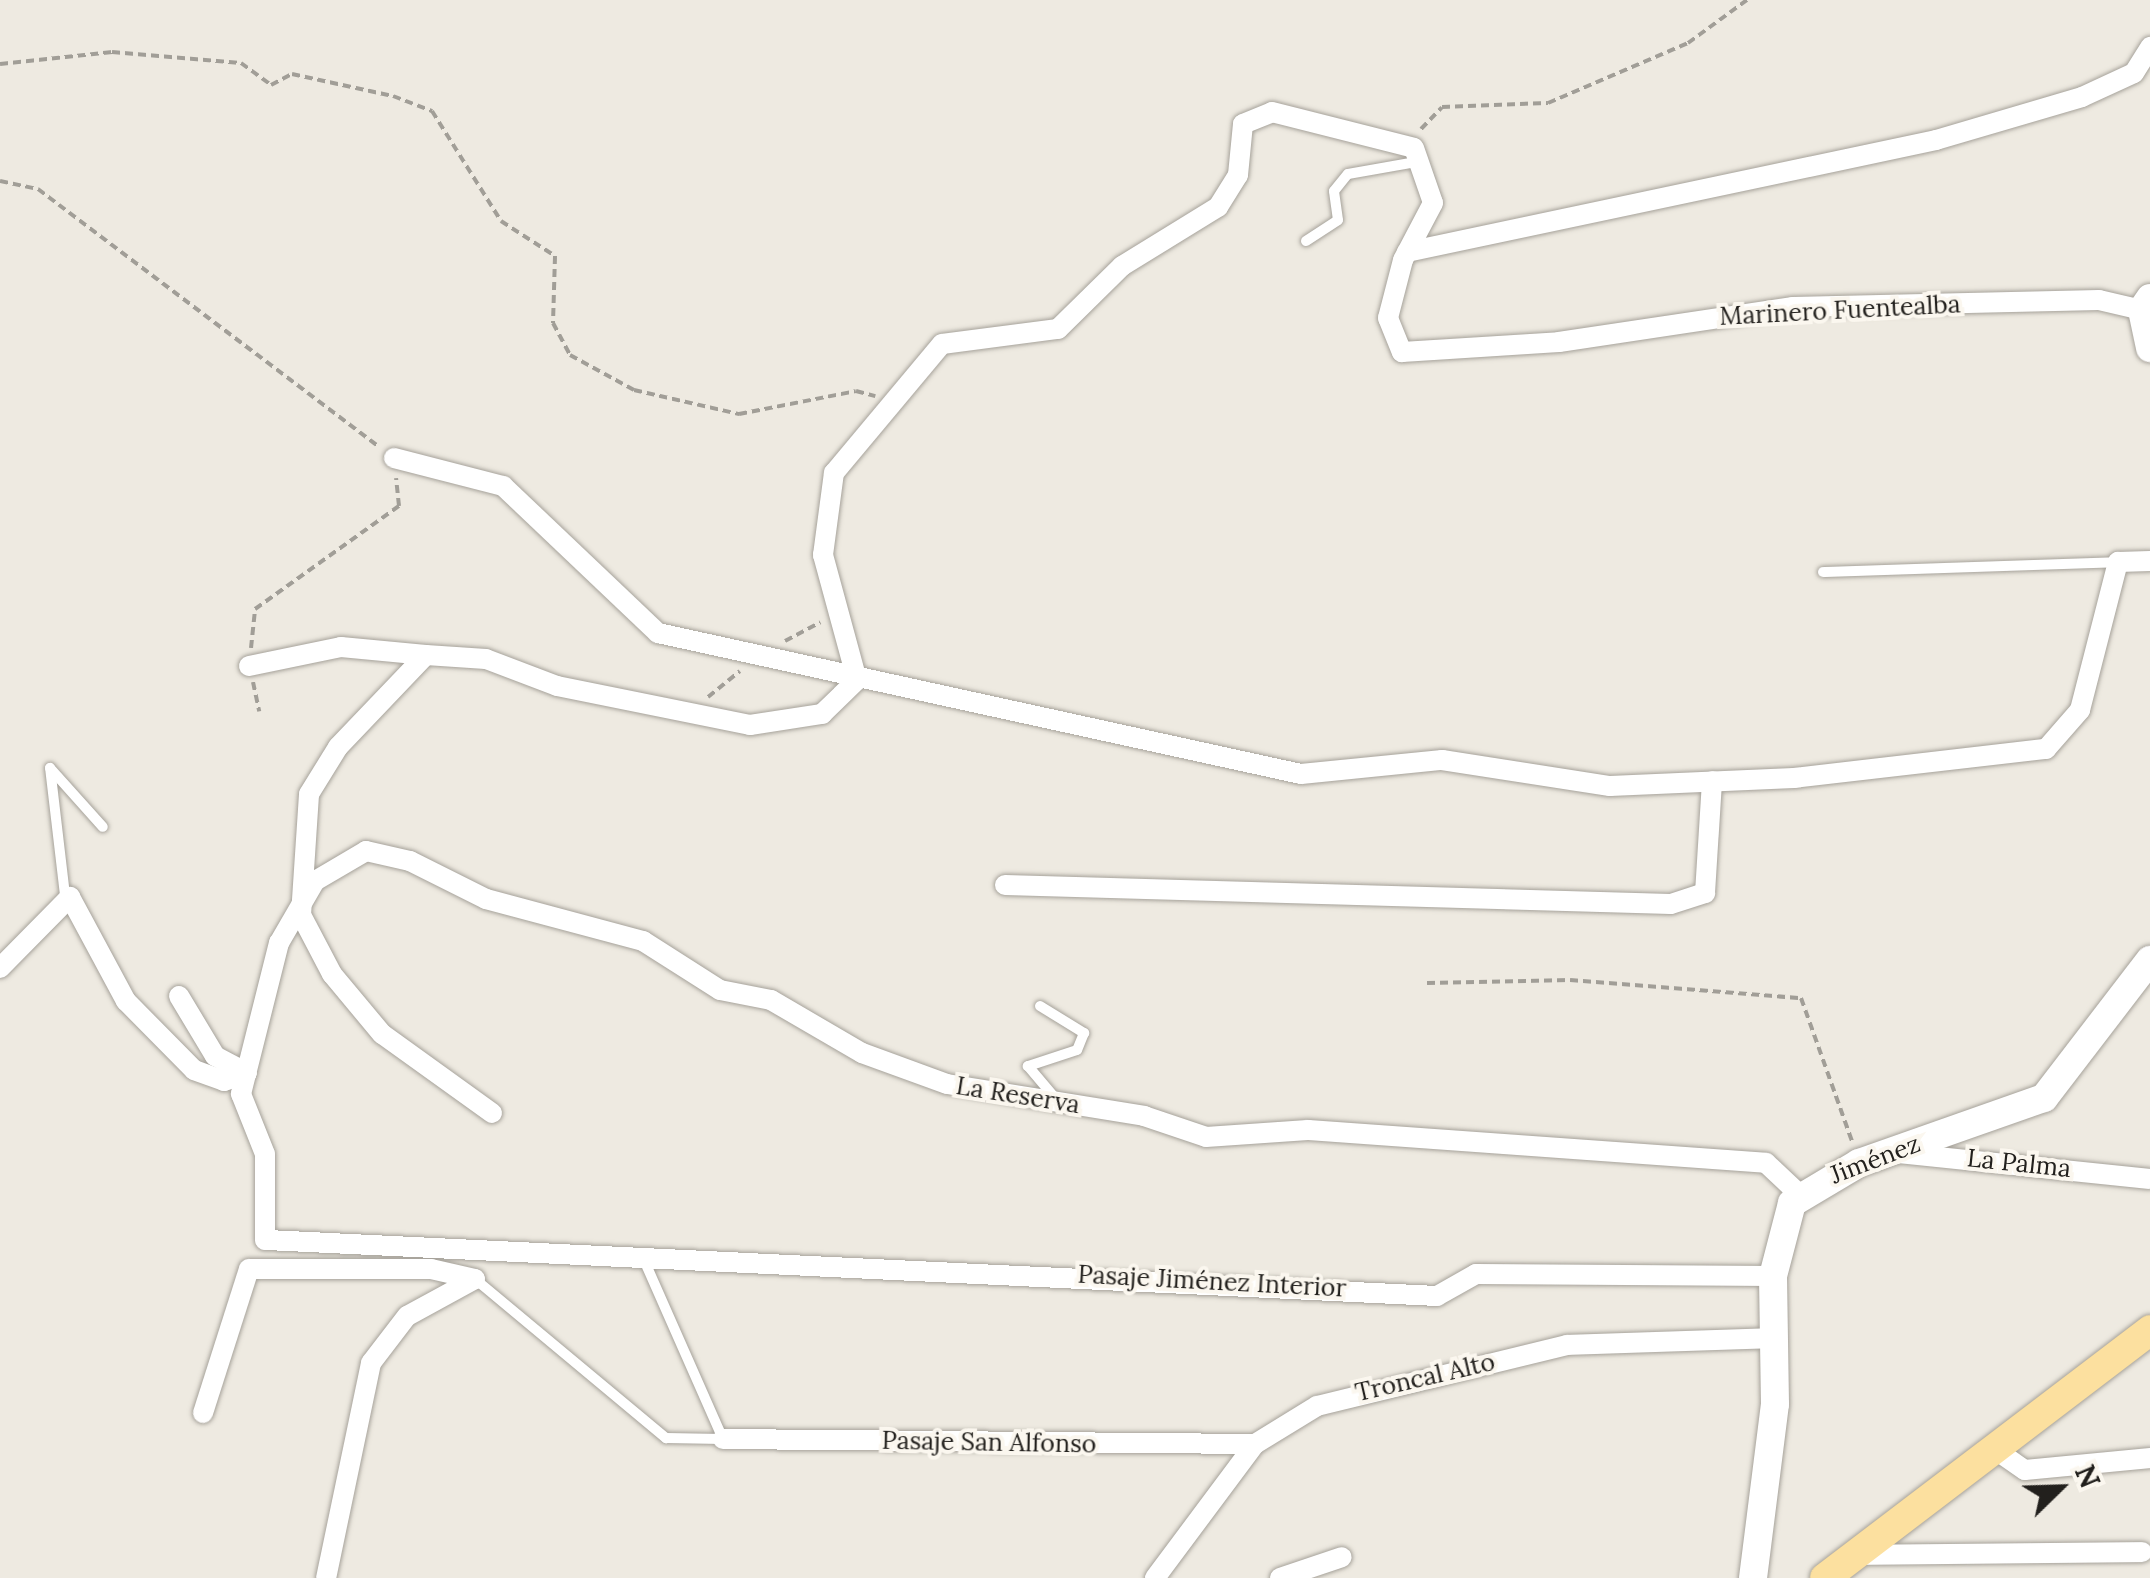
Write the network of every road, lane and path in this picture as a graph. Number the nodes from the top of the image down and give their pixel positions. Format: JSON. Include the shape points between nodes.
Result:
{"nodes":[{"id":1,"x":1747,"y":0,"type":"edge"},
{"id":2,"x":2150,"y":47,"type":"edge"},
{"id":3,"x":0,"y":64,"type":"edge"},
{"id":4,"x":1415,"y":155,"type":"junction"},
{"id":5,"x":0,"y":181,"type":"edge"},
{"id":6,"x":1306,"y":241,"type":"dead end"},
{"id":7,"x":1408,"y":252,"type":"junction"},
{"id":8,"x":2146,"y":304,"type":"edge"},
{"id":9,"x":2150,"y":348,"type":"edge"},
{"id":10,"x":890,"y":400,"type":"junction"},
{"id":11,"x":394,"y":458,"type":"junction"},
{"id":12,"x":2150,"y":561,"type":"edge"},
{"id":13,"x":2118,"y":562,"type":"junction"},
{"id":14,"x":1822,"y":572,"type":"dead end"},
{"id":15,"x":426,"y":655,"type":"junction"},
{"id":16,"x":249,"y":666,"type":"junction"},
{"id":17,"x":857,"y":680,"type":"junction"},
{"id":18,"x":259,"y":711,"type":"dead end"},
{"id":19,"x":1712,"y":781,"type":"junction"},
{"id":20,"x":103,"y":827,"type":"dead end"},
{"id":21,"x":1006,"y":885,"type":"dead end"},
{"id":22,"x":64,"y":895,"type":"junction"},
{"id":23,"x":302,"y":915,"type":"junction"},
{"id":24,"x":2150,"y":960,"type":"edge"},
{"id":25,"x":0,"y":968,"type":"edge"},
{"id":26,"x":1428,"y":982,"type":"dead end"},
{"id":27,"x":179,"y":996,"type":"dead end"},
{"id":28,"x":1040,"y":1006,"type":"dead end"},
{"id":29,"x":248,"y":1073,"type":"junction"},
{"id":30,"x":1059,"y":1102,"type":"junction"},
{"id":31,"x":492,"y":1113,"type":"dead end"},
{"id":32,"x":1887,"y":1152,"type":"junction"},
{"id":33,"x":1858,"y":1162,"type":"junction"},
{"id":34,"x":2150,"y":1179,"type":"edge"},
{"id":35,"x":1799,"y":1194,"type":"junction"},
{"id":36,"x":644,"y":1260,"type":"junction"},
{"id":37,"x":1774,"y":1276,"type":"junction"},
{"id":38,"x":475,"y":1279,"type":"junction"},
{"id":39,"x":2150,"y":1330,"type":"edge"},
{"id":40,"x":1774,"y":1338,"type":"junction"},
{"id":41,"x":203,"y":1412,"type":"dead end"},
{"id":42,"x":724,"y":1439,"type":"junction"},
{"id":43,"x":1254,"y":1444,"type":"junction"},
{"id":44,"x":1996,"y":1450,"type":"junction"},
{"id":45,"x":2150,"y":1458,"type":"edge"},
{"id":46,"x":2142,"y":1552,"type":"dead end"},
{"id":47,"x":1856,"y":1555,"type":"junction"},
{"id":48,"x":1342,"y":1557,"type":"dead end"},
{"id":49,"x":326,"y":1578,"type":"edge"},
{"id":50,"x":1155,"y":1578,"type":"edge"},
{"id":51,"x":1280,"y":1578,"type":"edge"},
{"id":52,"x":1753,"y":1578,"type":"edge"},
{"id":53,"x":1825,"y":1578,"type":"edge"}],
"edges":[{"from":1,"to":4,"type":"path","via":[[1688,44],[1548,103],[1442,107]]},
{"from":2,"to":7,"type":"street","via":[[2134,73],[2082,97],[1936,140]]},
{"from":3,"to":10,"type":"path","via":[[112,52],[241,62],[271,85],[292,74],[432,110],[501,221],[555,256],[553,323],[570,355],[634,390],[739,414],[856,391]]},
{"from":4,"to":6,"type":"lane","via":[[1348,174],[1334,191],[1338,220]]},
{"from":4,"to":7,"type":"street","via":[[1434,203]]},
{"from":4,"to":10,"type":"street","via":[[1272,112],[1243,124],[1238,175],[1218,207],[1122,266],[1058,329],[942,344]]},
{"from":5,"to":11,"type":"path","via":[[38,189]]},
{"from":7,"to":8,"type":"street","name":"Marinero Fuentealba","via":[[1390,338],[1418,354],[1792,308]]},
{"from":8,"to":9,"type":"street"},
{"from":10,"to":17,"type":"street","via":[[834,473],[823,555]]},
{"from":11,"to":16,"type":"path","via":[[399,506],[254,610]]},
{"from":11,"to":17,"type":"street","via":[[503,486],[658,633]]},
{"from":12,"to":13,"type":"street"},
{"from":13,"to":14,"type":"lane"},
{"from":13,"to":19,"type":"street","via":[[2080,710],[2046,749]]},
{"from":15,"to":16,"type":"street","via":[[341,646]]},
{"from":15,"to":17,"type":"street","via":[[486,659],[557,686],[750,726],[822,714]]},
{"from":15,"to":23,"type":"street","via":[[338,747],[309,794]]},
{"from":16,"to":18,"type":"path"},
{"from":17,"to":19,"type":"street","via":[[1301,774],[1442,760],[1610,786]]},
{"from":19,"to":21,"type":"street","via":[[1705,893],[1670,904]]},
{"from":20,"to":22,"type":"lane","via":[[50,768]]},
{"from":22,"to":25,"type":"street"},
{"from":22,"to":29,"type":"street","via":[[126,1001],[194,1070],[224,1081]]},
{"from":23,"to":29,"type":"street","name":"La Reserva","via":[[279,944]]},
{"from":23,"to":30,"type":"street","name":"La Reserva","via":[[315,881],[345,860],[366,851],[410,861],[486,899],[643,941],[720,990],[771,1000],[879,1059],[947,1084]]},
{"from":23,"to":31,"type":"street","via":[[332,974],[382,1034]]},
{"from":24,"to":32,"type":"street","name":"Jiménez","via":[[2044,1098]]},
{"from":26,"to":33,"type":"path","via":[[1570,980],[1800,998],[1831,1062]]},
{"from":27,"to":29,"type":"street","via":[[215,1056]]},
{"from":28,"to":30,"type":"lane","via":[[1084,1033],[1077,1050],[1028,1066]]},
{"from":29,"to":36,"type":"street","name":"Pasaje Jiménez Interior","via":[[241,1094],[265,1154],[265,1240]]},
{"from":30,"to":35,"type":"street","name":"La Reserva","via":[[1206,1137],[1308,1130],[1766,1163]]},
{"from":32,"to":33,"type":"street","name":"Jiménez"},
{"from":32,"to":34,"type":"street","name":"La Palma"},
{"from":33,"to":35,"type":"street","name":"Jiménez"},
{"from":35,"to":37,"type":"street","name":"Jiménez"},
{"from":36,"to":37,"type":"street","name":"Pasaje Jiménez Interior","via":[[1437,1296],[1476,1274]]},
{"from":36,"to":42,"type":"lane"},
{"from":37,"to":40,"type":"street","name":"Jiménez"},
{"from":38,"to":41,"type":"street","via":[[432,1269],[248,1269]]},
{"from":38,"to":42,"type":"lane","via":[[666,1438]]},
{"from":38,"to":49,"type":"street","via":[[408,1316],[371,1363]]},
{"from":39,"to":44,"type":"main road"},
{"from":40,"to":43,"type":"street","name":"Troncal Alto","via":[[1594,1341],[1528,1353],[1360,1390]]},
{"from":40,"to":52,"type":"street","name":"Jiménez"},
{"from":42,"to":43,"type":"street","name":"Pasaje San Alfonso"},
{"from":43,"to":50,"type":"street","name":"Troncal Alto"},
{"from":44,"to":45,"type":"street","via":[[2025,1470]]},
{"from":44,"to":47,"type":"main road"},
{"from":46,"to":47,"type":"street"},
{"from":47,"to":53,"type":"main road"},
{"from":48,"to":51,"type":"street"}]}
